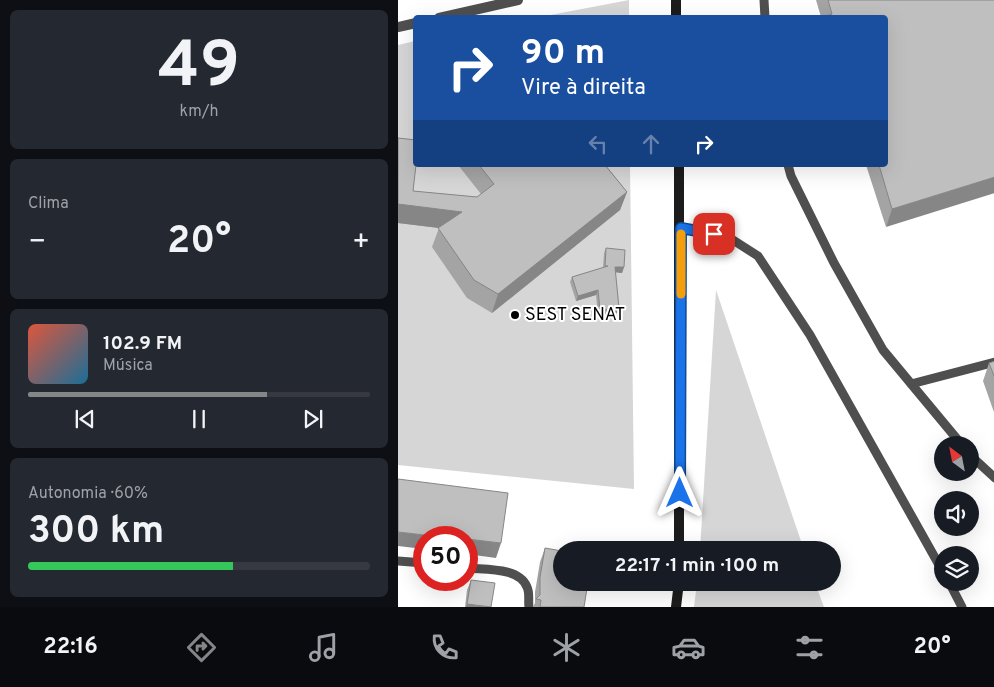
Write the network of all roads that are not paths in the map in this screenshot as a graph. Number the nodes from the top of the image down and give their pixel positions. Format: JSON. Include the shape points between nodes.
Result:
{"nodes":[{"id":1,"x":518,"y":0,"type":"edge"},
{"id":2,"x":676,"y":0,"type":"edge"},
{"id":3,"x":764,"y":0,"type":"edge"},
{"id":4,"x":452,"y":15,"type":"edge"},
{"id":5,"x":676,"y":15,"type":"edge"},
{"id":6,"x":765,"y":15,"type":"edge"},
{"id":7,"x":413,"y":24,"type":"edge"},
{"id":8,"x":398,"y":27,"type":"edge"},
{"id":9,"x":680,"y":167,"type":"edge"},
{"id":10,"x":789,"y":167,"type":"edge"},
{"id":11,"x":681,"y":228,"type":"junction"},
{"id":12,"x":994,"y":362,"type":"edge"},
{"id":13,"x":911,"y":384,"type":"junction"},
{"id":14,"x":954,"y":436,"type":"edge"},
{"id":15,"x":979,"y":464,"type":"edge"},
{"id":16,"x":994,"y":478,"type":"edge"},
{"id":17,"x":679,"y":541,"type":"edge"},
{"id":18,"x":934,"y":556,"type":"edge"},
{"id":19,"x":398,"y":561,"type":"edge"},
{"id":20,"x":413,"y":562,"type":"edge"},
{"id":21,"x":478,"y":569,"type":"edge"},
{"id":22,"x":678,"y":591,"type":"edge"},
{"id":23,"x":954,"y":591,"type":"edge"},
{"id":24,"x":529,"y":607,"type":"edge"},
{"id":25,"x":676,"y":607,"type":"edge"},
{"id":26,"x":962,"y":607,"type":"edge"}],
"edges":[{"from":1,"to":4,"type":"street"},
{"from":2,"to":5,"type":"main road"},
{"from":3,"to":6,"type":"lane"},
{"from":7,"to":8,"type":"street"},
{"from":9,"to":11,"type":"main road"},
{"from":10,"to":13,"type":"lane","via":[[839,272],[883,350]]},
{"from":11,"to":17,"type":"main road"},
{"from":11,"to":18,"type":"lane","via":[[732,240],[758,256],[810,336]]},
{"from":12,"to":13,"type":"lane"},
{"from":13,"to":14,"type":"lane"},
{"from":15,"to":16,"type":"lane"},
{"from":19,"to":20,"type":"lane"},
{"from":21,"to":24,"type":"lane","via":[[508,572],[520,578],[528,588]]},
{"from":22,"to":25,"type":"main road"},
{"from":23,"to":26,"type":"lane"}]}
